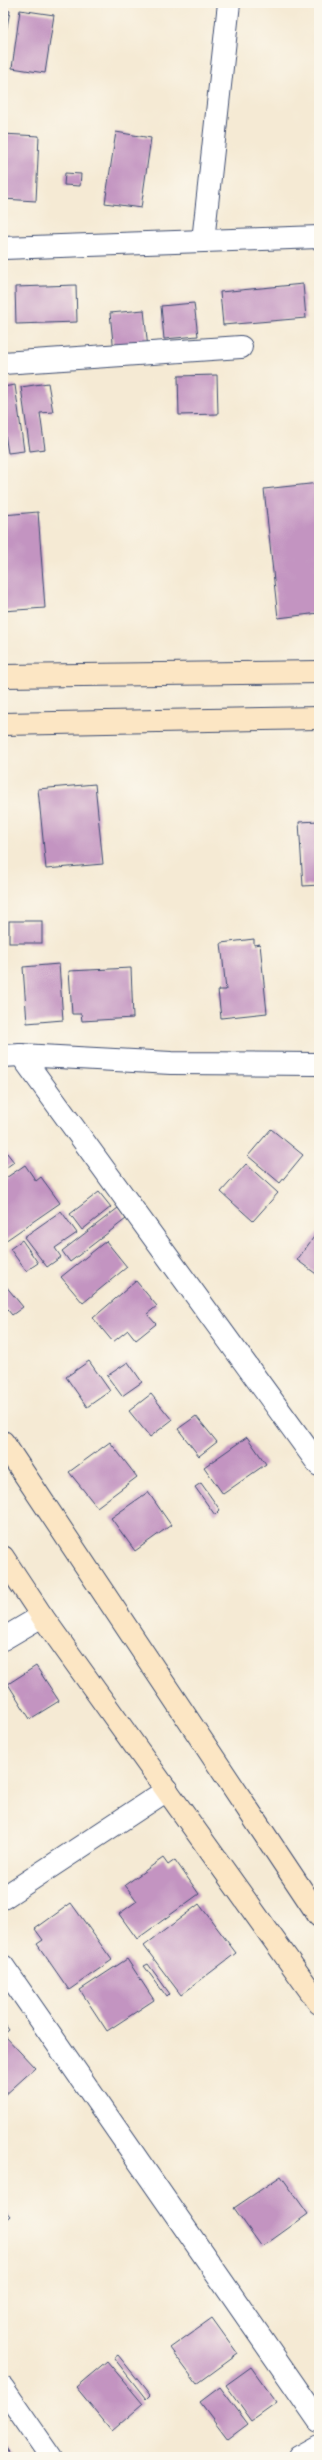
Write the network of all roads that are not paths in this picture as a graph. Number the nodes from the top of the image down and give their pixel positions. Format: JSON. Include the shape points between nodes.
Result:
{"nodes":[{"id":1,"x":229,"y":3,"type":"edge"},
{"id":2,"x":319,"y":237,"type":"edge"},
{"id":3,"x":203,"y":241,"type":"junction"},
{"id":4,"x":3,"y":248,"type":"edge"},
{"id":5,"x":241,"y":347,"type":"dead end"},
{"id":6,"x":3,"y":363,"type":"edge"},
{"id":7,"x":319,"y":672,"type":"edge"},
{"id":8,"x":3,"y":676,"type":"edge"},
{"id":9,"x":319,"y":718,"type":"edge"},
{"id":10,"x":3,"y":724,"type":"edge"},
{"id":11,"x":12,"y":1055,"type":"edge"},
{"id":12,"x":319,"y":1064,"type":"edge"},
{"id":13,"x":3,"y":1442,"type":"edge"},
{"id":14,"x":316,"y":1454,"type":"edge"},
{"id":15,"x":3,"y":1557,"type":"edge"},
{"id":16,"x":42,"y":1616,"type":"junction"},
{"id":17,"x":3,"y":1639,"type":"edge"},
{"id":18,"x":167,"y":1790,"type":"junction"},
{"id":19,"x":3,"y":1898,"type":"edge"},
{"id":20,"x":319,"y":1916,"type":"edge"},
{"id":21,"x":3,"y":1966,"type":"edge"},
{"id":22,"x":319,"y":2003,"type":"edge"},
{"id":23,"x":3,"y":2388,"type":"edge"},
{"id":24,"x":319,"y":2421,"type":"edge"},
{"id":25,"x":319,"y":2446,"type":"edge"},
{"id":26,"x":51,"y":2457,"type":"edge"},
{"id":27,"x":299,"y":2457,"type":"edge"}],
"edges":[{"from":1,"to":3,"type":"street"},
{"from":2,"to":3,"type":"street"},
{"from":3,"to":4,"type":"street"},
{"from":5,"to":6,"type":"street"},
{"from":7,"to":8,"type":"street"},
{"from":9,"to":10,"type":"street"},
{"from":11,"to":12,"type":"street","via":[[171,1063]]},
{"from":11,"to":14,"type":"street"},
{"from":13,"to":20,"type":"street"},
{"from":15,"to":16,"type":"street"},
{"from":16,"to":17,"type":"street"},
{"from":16,"to":18,"type":"street"},
{"from":18,"to":19,"type":"street"},
{"from":18,"to":22,"type":"street"},
{"from":21,"to":24,"type":"street"},
{"from":23,"to":26,"type":"street"},
{"from":25,"to":27,"type":"street"}]}
